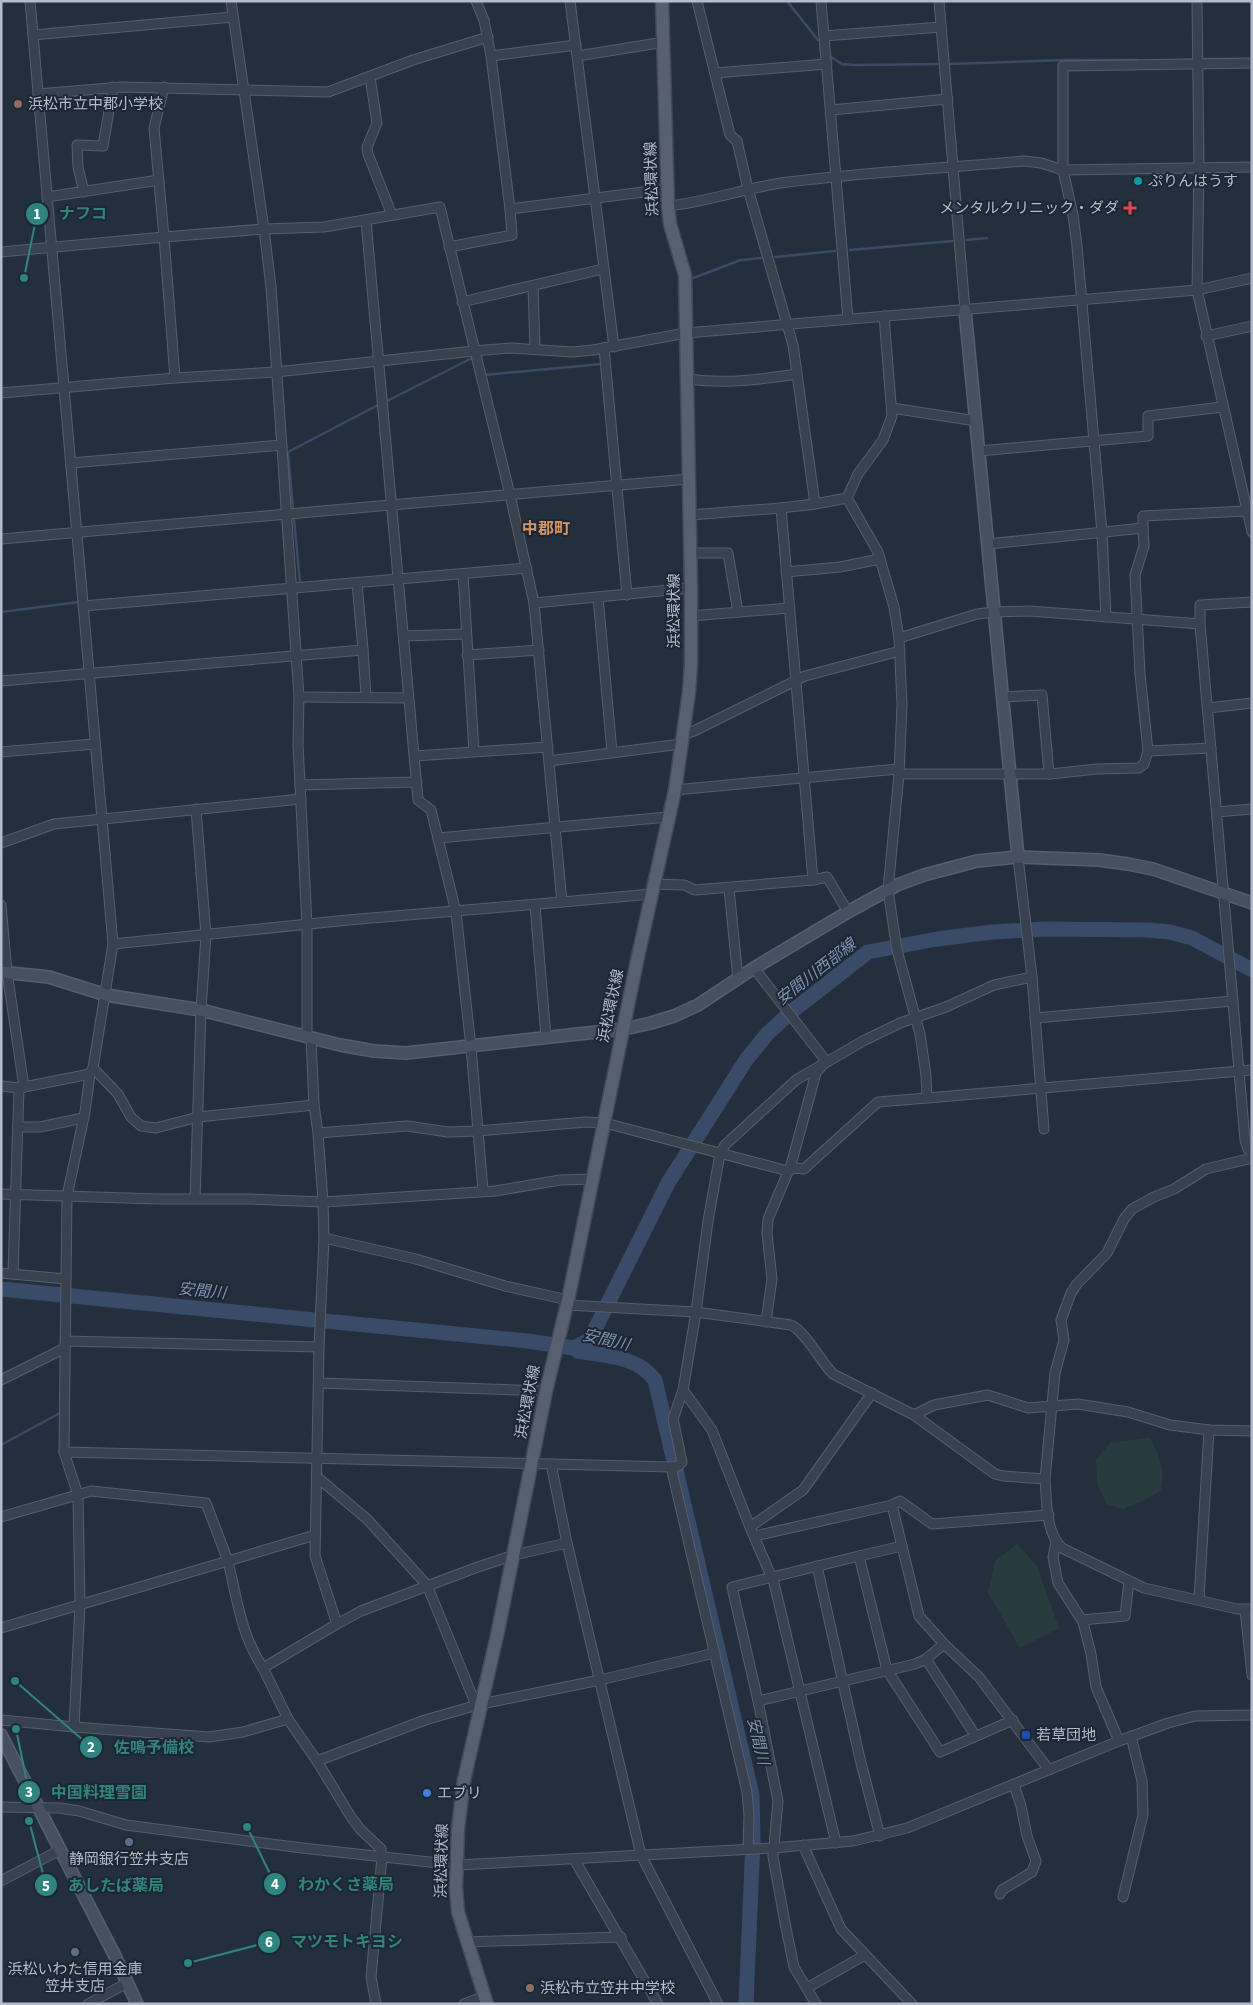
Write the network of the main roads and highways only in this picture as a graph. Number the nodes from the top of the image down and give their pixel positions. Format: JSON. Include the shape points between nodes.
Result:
{"nodes":[{"id":1,"x":662,"y":1,"type":"edge"},
{"id":2,"x":486,"y":2000,"type":"edge"}],
"edges":[{"from":1,"to":2,"type":"main road","name":"浜松環状線","via":[[668,206],[684,271],[691,664],[675,790],[464,1780],[458,1829],[458,1912]]}]}
